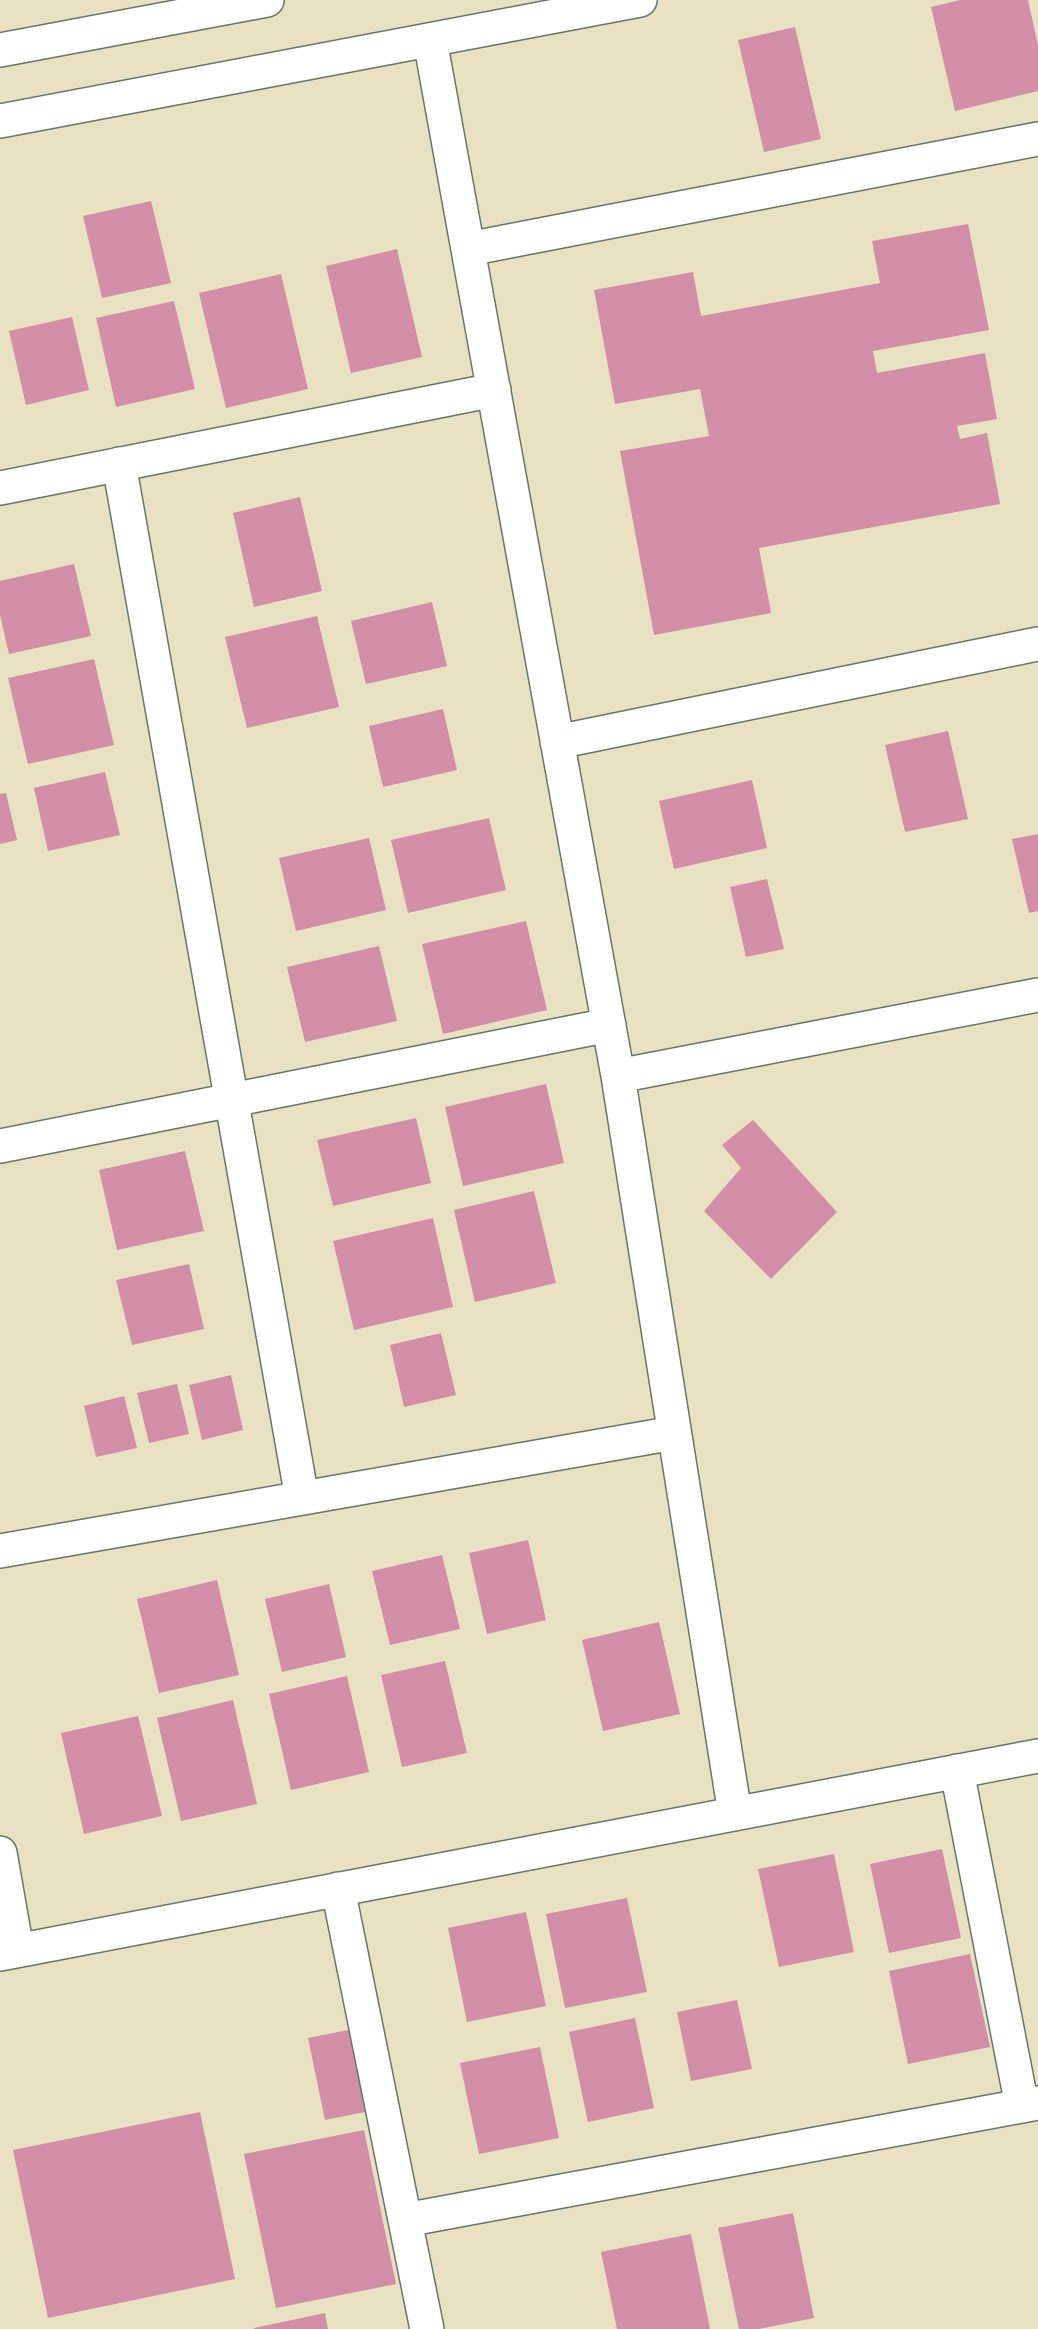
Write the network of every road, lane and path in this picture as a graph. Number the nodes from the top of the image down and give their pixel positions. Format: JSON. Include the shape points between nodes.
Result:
{"nodes":[{"id":1,"x":267,"y":0,"type":"edge"},
{"id":2,"x":640,"y":0,"type":"edge"},
{"id":3,"x":194,"y":7,"type":"edge"},
{"id":4,"x":430,"y":40,"type":"junction"},
{"id":5,"x":0,"y":50,"type":"edge"},
{"id":6,"x":0,"y":121,"type":"edge"},
{"id":7,"x":1038,"y":139,"type":"edge"},
{"id":8,"x":468,"y":249,"type":"junction"},
{"id":9,"x":494,"y":390,"type":"junction"},
{"id":10,"x":119,"y":464,"type":"junction"},
{"id":11,"x":0,"y":488,"type":"edge"},
{"id":12,"x":1038,"y":644,"type":"edge"},
{"id":13,"x":557,"y":742,"type":"junction"},
{"id":14,"x":1038,"y":995,"type":"edge"},
{"id":15,"x":609,"y":1025,"type":"junction"},
{"id":16,"x":618,"y":1076,"type":"junction"},
{"id":17,"x":231,"y":1101,"type":"junction"},
{"id":18,"x":0,"y":1146,"type":"edge"},
{"id":19,"x":674,"y":1433,"type":"junction"},
{"id":20,"x":302,"y":1498,"type":"junction"},
{"id":21,"x":0,"y":1551,"type":"edge"},
{"id":22,"x":1038,"y":1756,"type":"edge"},
{"id":23,"x":957,"y":1771,"type":"junction"},
{"id":24,"x":735,"y":1814,"type":"junction"},
{"id":25,"x":0,"y":1853,"type":"edge"},
{"id":26,"x":338,"y":1889,"type":"junction"},
{"id":27,"x":9,"y":1952,"type":"edge"},
{"id":28,"x":1030,"y":2105,"type":"edge"},
{"id":29,"x":405,"y":2220,"type":"junction"},
{"id":30,"x":427,"y":2329,"type":"edge"}],
"edges":[{"from":1,"to":3,"type":"street"},
{"from":2,"to":4,"type":"street"},
{"from":3,"to":5,"type":"street"},
{"from":4,"to":6,"type":"street"},
{"from":4,"to":8,"type":"street"},
{"from":7,"to":8,"type":"street"},
{"from":8,"to":9,"type":"street"},
{"from":9,"to":10,"type":"street"},
{"from":9,"to":13,"type":"street"},
{"from":10,"to":11,"type":"street"},
{"from":10,"to":17,"type":"street"},
{"from":12,"to":13,"type":"street"},
{"from":13,"to":15,"type":"street"},
{"from":14,"to":16,"type":"street"},
{"from":15,"to":16,"type":"street"},
{"from":15,"to":17,"type":"street"},
{"from":16,"to":19,"type":"street"},
{"from":17,"to":18,"type":"street"},
{"from":17,"to":20,"type":"street"},
{"from":19,"to":20,"type":"street"},
{"from":19,"to":24,"type":"street"},
{"from":20,"to":21,"type":"street"},
{"from":22,"to":23,"type":"street"},
{"from":23,"to":24,"type":"street"},
{"from":23,"to":28,"type":"street"},
{"from":24,"to":26,"type":"street"},
{"from":25,"to":27,"type":"street"},
{"from":26,"to":27,"type":"street"},
{"from":26,"to":29,"type":"street"},
{"from":28,"to":29,"type":"street"},
{"from":29,"to":30,"type":"street"}]}
